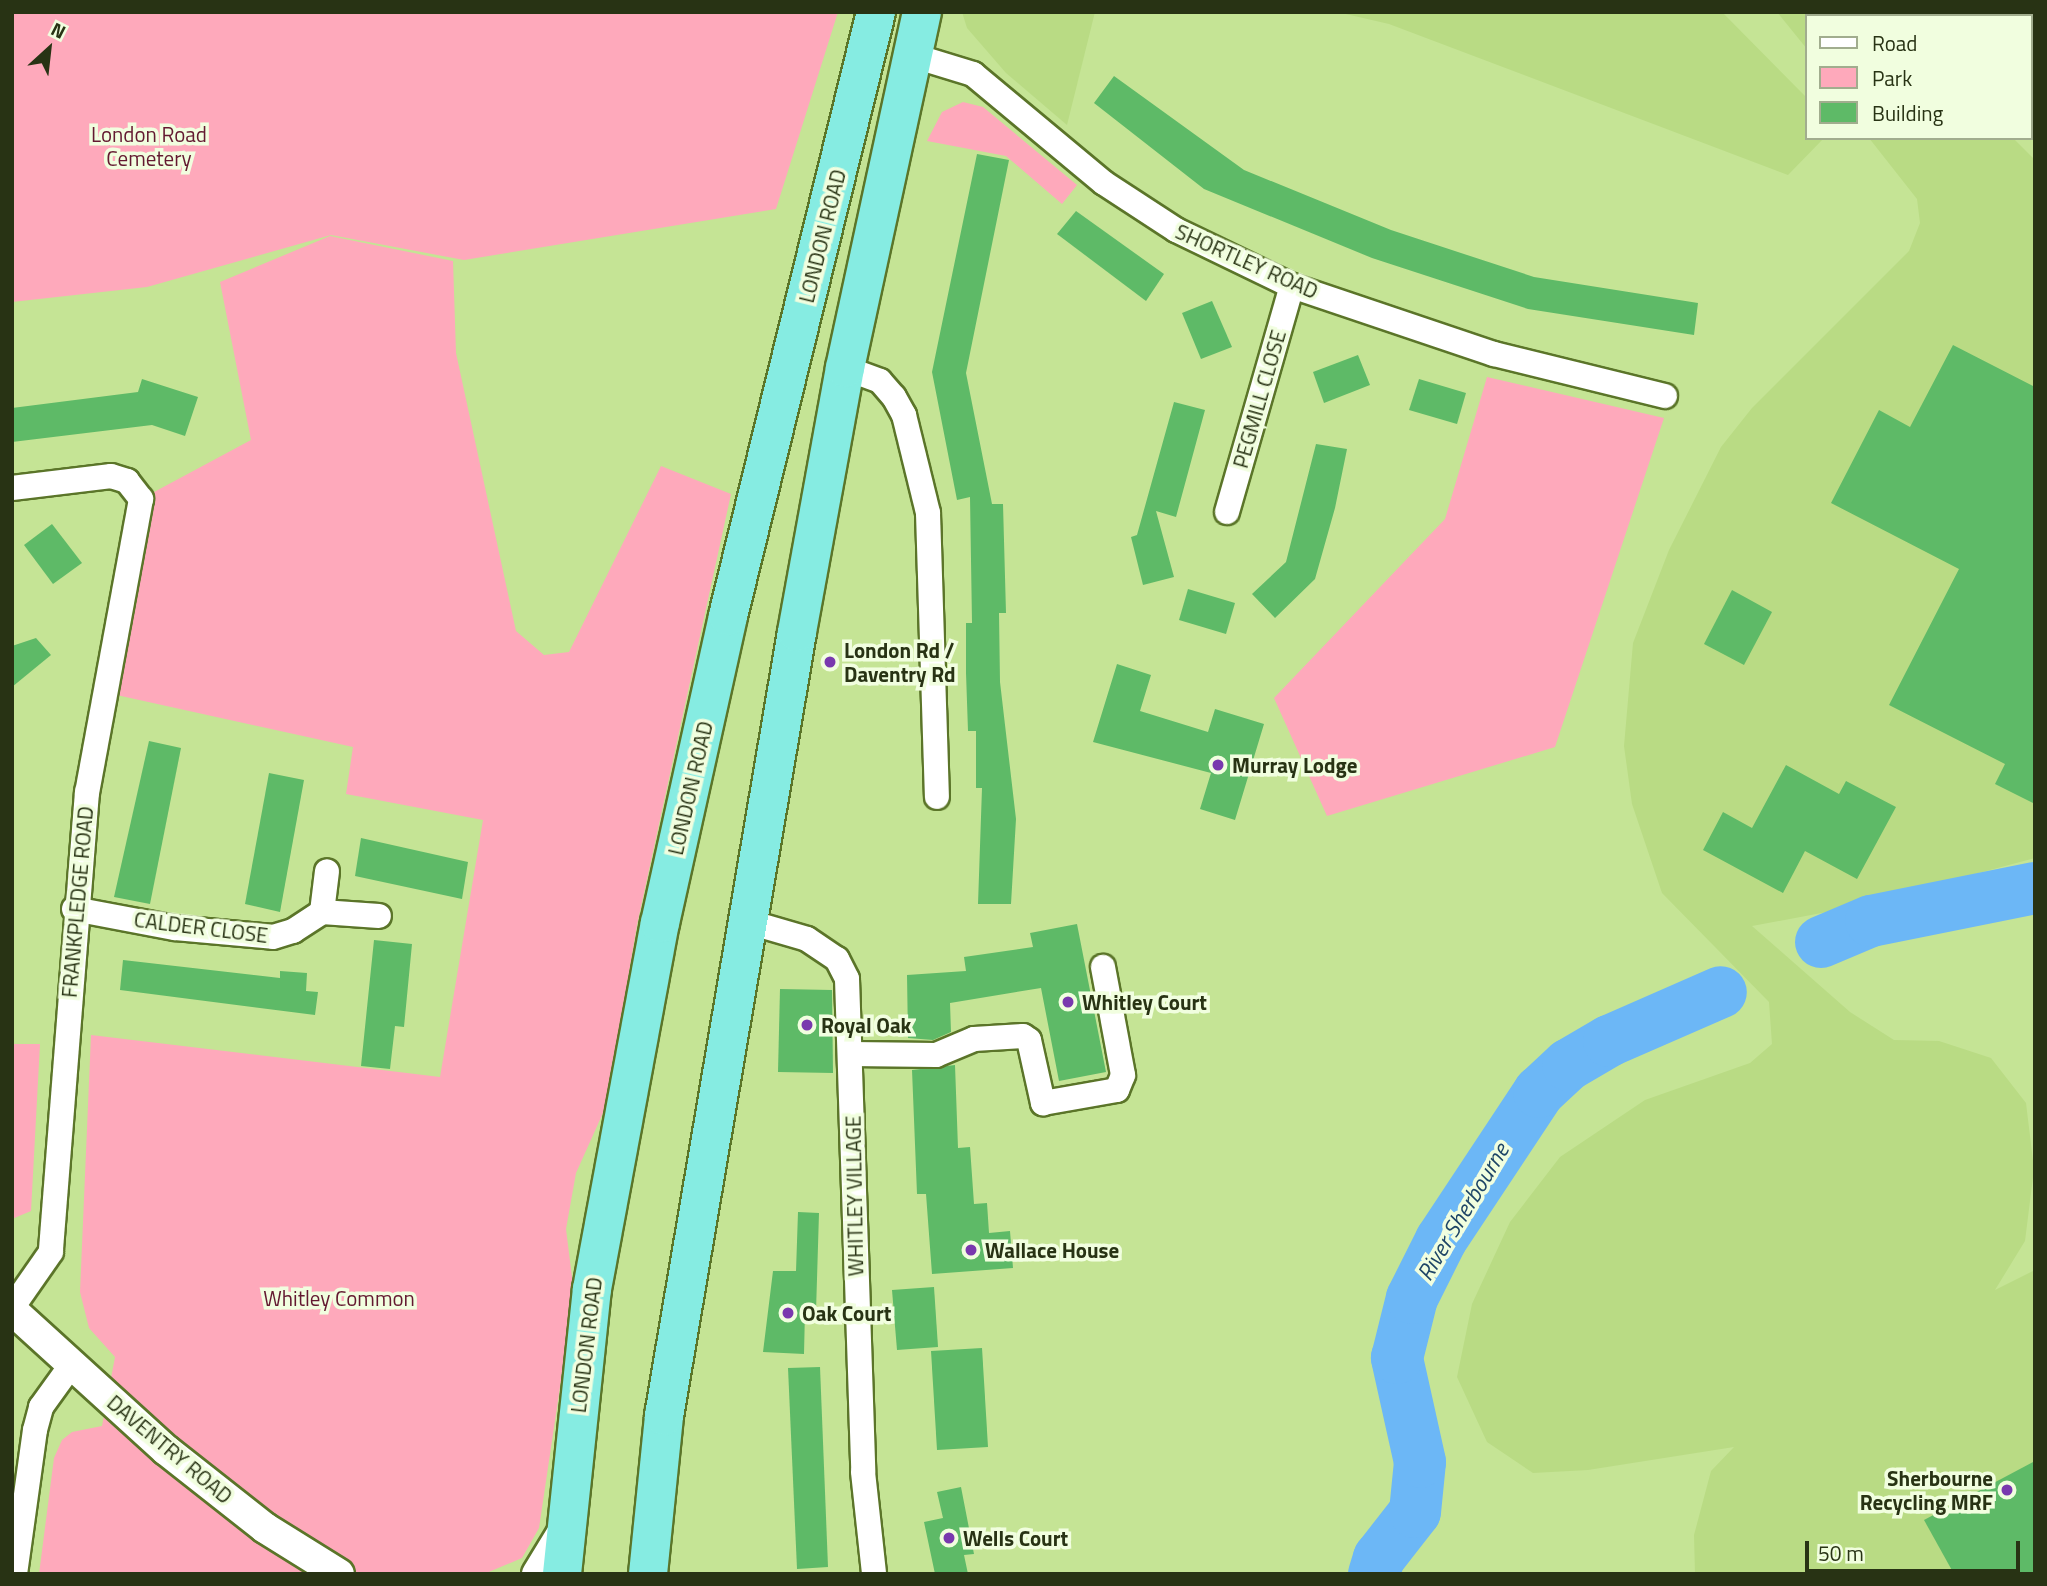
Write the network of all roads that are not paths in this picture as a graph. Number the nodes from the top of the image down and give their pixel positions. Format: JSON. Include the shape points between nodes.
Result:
{"nodes":[{"id":1,"x":876,"y":12,"type":"edge"},
{"id":2,"x":922,"y":12,"type":"edge"},
{"id":3,"x":912,"y":55,"type":"junction"},
{"id":4,"x":1292,"y":286,"type":"junction"},
{"id":5,"x":845,"y":368,"type":"junction"},
{"id":6,"x":1665,"y":396,"type":"dead end"},
{"id":7,"x":12,"y":488,"type":"edge"},
{"id":8,"x":1227,"y":512,"type":"dead end"},
{"id":9,"x":937,"y":797,"type":"dead end"},
{"id":10,"x":327,"y":871,"type":"dead end"},
{"id":11,"x":74,"y":909,"type":"junction"},
{"id":12,"x":322,"y":912,"type":"junction"},
{"id":13,"x":379,"y":916,"type":"dead end"},
{"id":14,"x":750,"y":922,"type":"junction"},
{"id":15,"x":1103,"y":967,"type":"dead end"},
{"id":16,"x":851,"y":1054,"type":"junction"},
{"id":17,"x":12,"y":1309,"type":"edge"},
{"id":18,"x":72,"y":1364,"type":"junction"},
{"id":19,"x":664,"y":1416,"type":"junction"},
{"id":20,"x":563,"y":1528,"type":"junction"},
{"id":21,"x":15,"y":1574,"type":"edge"},
{"id":22,"x":339,"y":1574,"type":"edge"},
{"id":23,"x":537,"y":1574,"type":"edge"},
{"id":24,"x":562,"y":1574,"type":"edge"},
{"id":25,"x":648,"y":1574,"type":"edge"},
{"id":26,"x":674,"y":1574,"type":"edge"},
{"id":27,"x":874,"y":1574,"type":"edge"}],
"edges":[{"from":1,"to":20,"type":"highway","name":"LONDON ROAD","via":[[728,616],[660,923],[592,1289]]},
{"from":2,"to":3,"type":"highway"},
{"from":3,"to":4,"type":"street","name":"SHORTLEY ROAD","via":[[973,74],[1104,183],[1176,230]]},
{"from":3,"to":5,"type":"highway"},
{"from":4,"to":6,"type":"street","name":"SHORTLEY ROAD","via":[[1494,354]]},
{"from":4,"to":8,"type":"street","name":"PEGMILL CLOSE"},
{"from":5,"to":9,"type":"street","via":[[880,382],[894,397],[904,415],[928,513]]},
{"from":5,"to":14,"type":"highway"},
{"from":7,"to":11,"type":"street","name":"FRANKPLEDGE ROAD","via":[[111,476],[137,488],[141,499],[87,792]]},
{"from":10,"to":12,"type":"street"},
{"from":11,"to":12,"type":"street","name":"CALDER CLOSE","via":[[175,928],[273,937],[293,931]]},
{"from":11,"to":17,"type":"street","name":"FRANKPLEDGE ROAD","via":[[51,1252]]},
{"from":12,"to":13,"type":"street"},
{"from":14,"to":16,"type":"street","name":"WHITLEY VILLAGE","via":[[807,939],[837,959],[847,979]]},
{"from":14,"to":19,"type":"highway"},
{"from":15,"to":16,"type":"street","via":[[1123,1074],[1117,1090],[1043,1102],[1029,1040],[1023,1036],[974,1039],[936,1055]]},
{"from":16,"to":27,"type":"street","name":"WHITLEY VILLAGE","via":[[863,1472]]},
{"from":17,"to":18,"type":"street","name":"DAVENTRY ROAD"},
{"from":18,"to":21,"type":"street","via":[[41,1407]]},
{"from":18,"to":22,"type":"street","name":"DAVENTRY ROAD","via":[[177,1459],[265,1528]]},
{"from":19,"to":25,"type":"highway"},
{"from":19,"to":26,"type":"highway"},
{"from":20,"to":23,"type":"street"},
{"from":20,"to":24,"type":"highway","name":"LONDON ROAD"}]}
